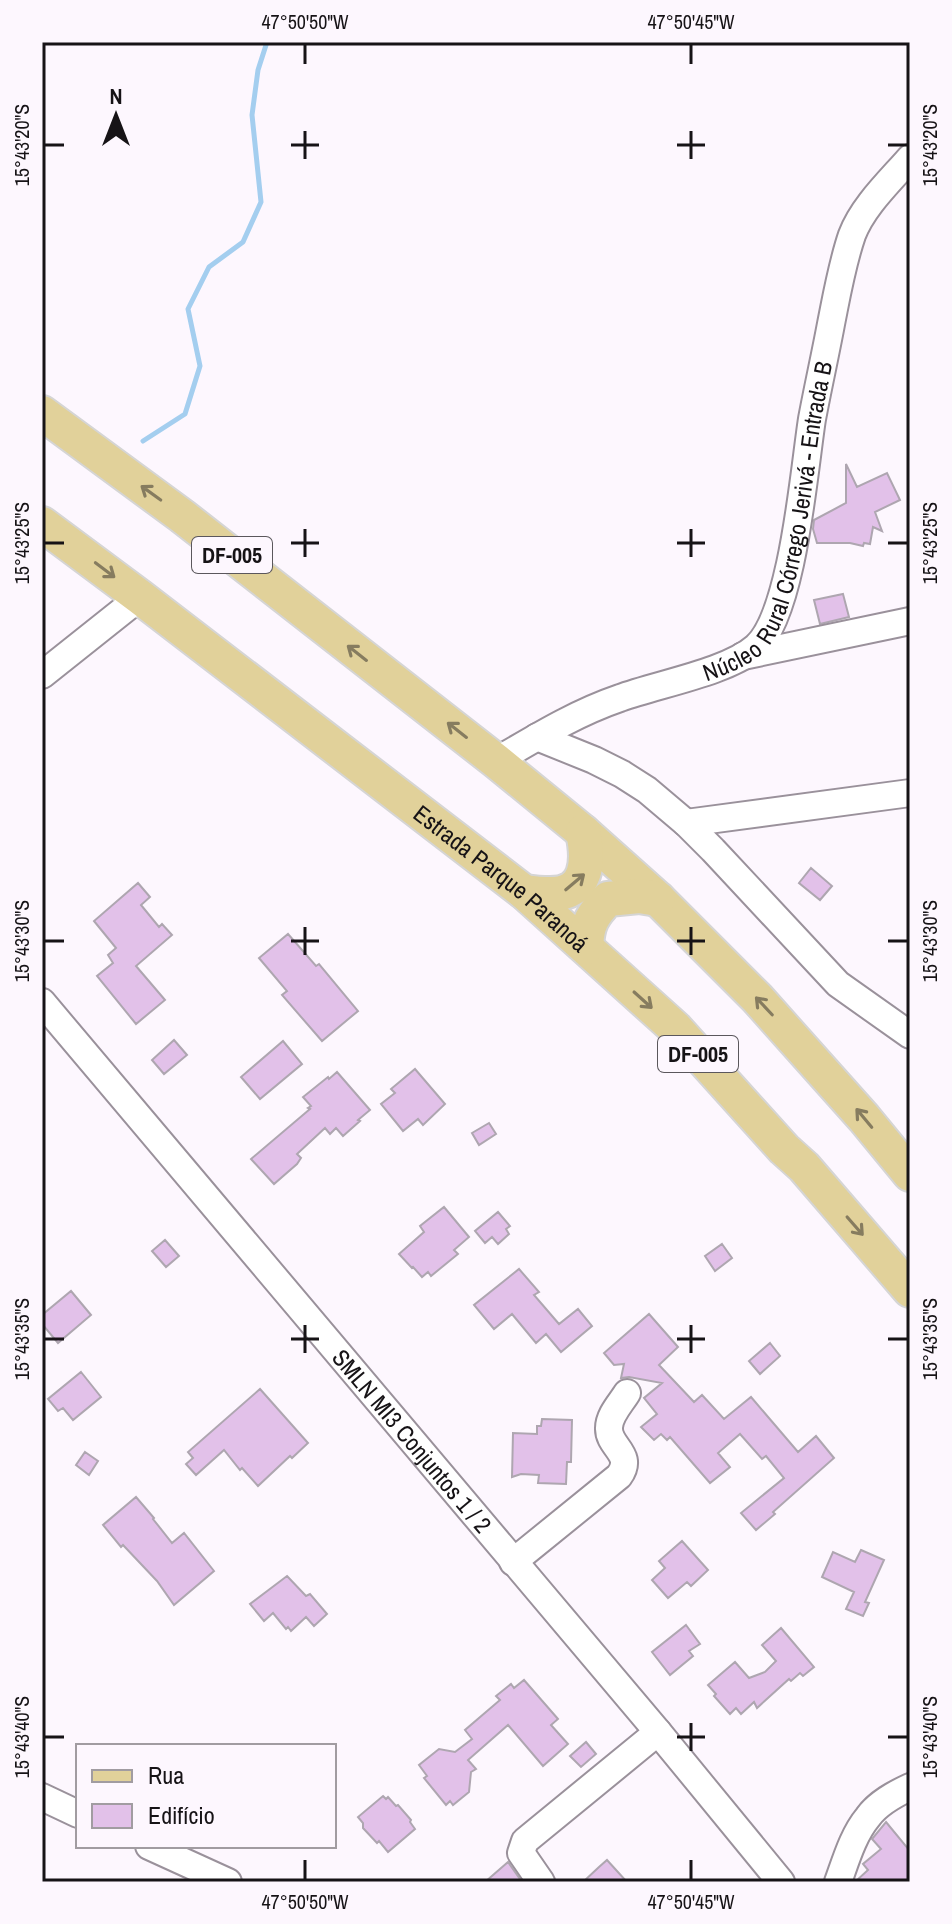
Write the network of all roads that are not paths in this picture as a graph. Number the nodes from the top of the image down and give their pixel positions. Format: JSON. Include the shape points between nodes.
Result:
{"nodes":[{"id":1,"x":910,"y":158,"type":"edge"},
{"id":2,"x":42,"y":413,"type":"edge"},
{"id":3,"x":42,"y":524,"type":"edge"},
{"id":4,"x":140,"y":597,"type":"junction"},
{"id":5,"x":910,"y":621,"type":"edge"},
{"id":6,"x":743,"y":656,"type":"junction"},
{"id":7,"x":42,"y":675,"type":"edge"},
{"id":8,"x":537,"y":737,"type":"junction"},
{"id":9,"x":496,"y":761,"type":"junction"},
{"id":10,"x":910,"y":793,"type":"edge"},
{"id":11,"x":686,"y":823,"type":"junction"},
{"id":12,"x":583,"y":832,"type":"junction"},
{"id":13,"x":524,"y":892,"type":"junction"},
{"id":14,"x":658,"y":899,"type":"junction"},
{"id":15,"x":586,"y":947,"type":"junction"},
{"id":16,"x":42,"y":1002,"type":"edge"},
{"id":17,"x":910,"y":1035,"type":"edge"},
{"id":18,"x":910,"y":1174,"type":"edge"},
{"id":19,"x":910,"y":1290,"type":"edge"},
{"id":20,"x":627,"y":1393,"type":"dead end"},
{"id":21,"x":513,"y":1562,"type":"junction"},
{"id":22,"x":658,"y":1732,"type":"junction"},
{"id":23,"x":910,"y":1787,"type":"edge"},
{"id":24,"x":42,"y":1797,"type":"edge"},
{"id":25,"x":76,"y":1813,"type":"edge"},
{"id":26,"x":153,"y":1848,"type":"edge"},
{"id":27,"x":228,"y":1882,"type":"edge"},
{"id":28,"x":541,"y":1882,"type":"edge"},
{"id":29,"x":781,"y":1882,"type":"edge"},
{"id":30,"x":838,"y":1882,"type":"edge"}],
"edges":[{"from":1,"to":6,"type":"street","name":"Núcleo Rural Córrego Jerivá - Entrada B","via":[[853,232],[813,418],[790,564],[768,631]]},
{"from":9,"to":2,"type":"main road","number":"DF-005","one_way":true},
{"from":3,"to":4,"type":"main road","name":"Estrada Parque Paranoá","number":"DF-005","one_way":true},
{"from":4,"to":7,"type":"street"},
{"from":4,"to":13,"type":"main road","name":"Estrada Parque Paranoá","number":"DF-005"},
{"from":5,"to":6,"type":"street"},
{"from":6,"to":8,"type":"street","name":"Núcleo Rural Córrego Jerivá - Entrada B","via":[[621,697]]},
{"from":8,"to":9,"type":"street","name":"Núcleo Rural Córrego Jerivá - Entrada B"},
{"from":8,"to":11,"type":"street","via":[[622,774]]},
{"from":9,"to":12,"type":"main road","number":"DF-005"},
{"from":10,"to":11,"type":"street"},
{"from":11,"to":17,"type":"street","via":[[838,984]]},
{"from":13,"to":12,"type":"main road","one_way":true,"via":[[554,895],[573,888],[585,874]]},
{"from":12,"to":14,"type":"main road","number":"DF-005"},
{"from":13,"to":15,"type":"main road","name":"Estrada Parque Paranoá","number":"DF-005"},
{"from":14,"to":15,"type":"main road","via":[[608,899],[594,913]]},
{"from":18,"to":14,"type":"main road","number":"DF-005","one_way":true,"via":[[757,998]]},
{"from":15,"to":19,"type":"main road","name":"Estrada Parque Paranoá","number":"DF-005","one_way":true,"via":[[675,1028]]},
{"from":16,"to":21,"type":"street","name":"SMLN MI3 Conjuntos 1 / 2"},
{"from":20,"to":21,"type":"street","via":[[609,1427],[624,1460],[623,1471]]},
{"from":21,"to":22,"type":"street","name":"SMLN MI3 Conjuntos 1 / 2"},
{"from":22,"to":28,"type":"street","via":[[525,1841],[521,1853]]},
{"from":22,"to":29,"type":"street","name":"SMLN MI3 Conjuntos 1 / 2"},
{"from":23,"to":30,"type":"street","via":[[867,1817]]},
{"from":24,"to":25,"type":"street"},
{"from":26,"to":27,"type":"street"}]}
